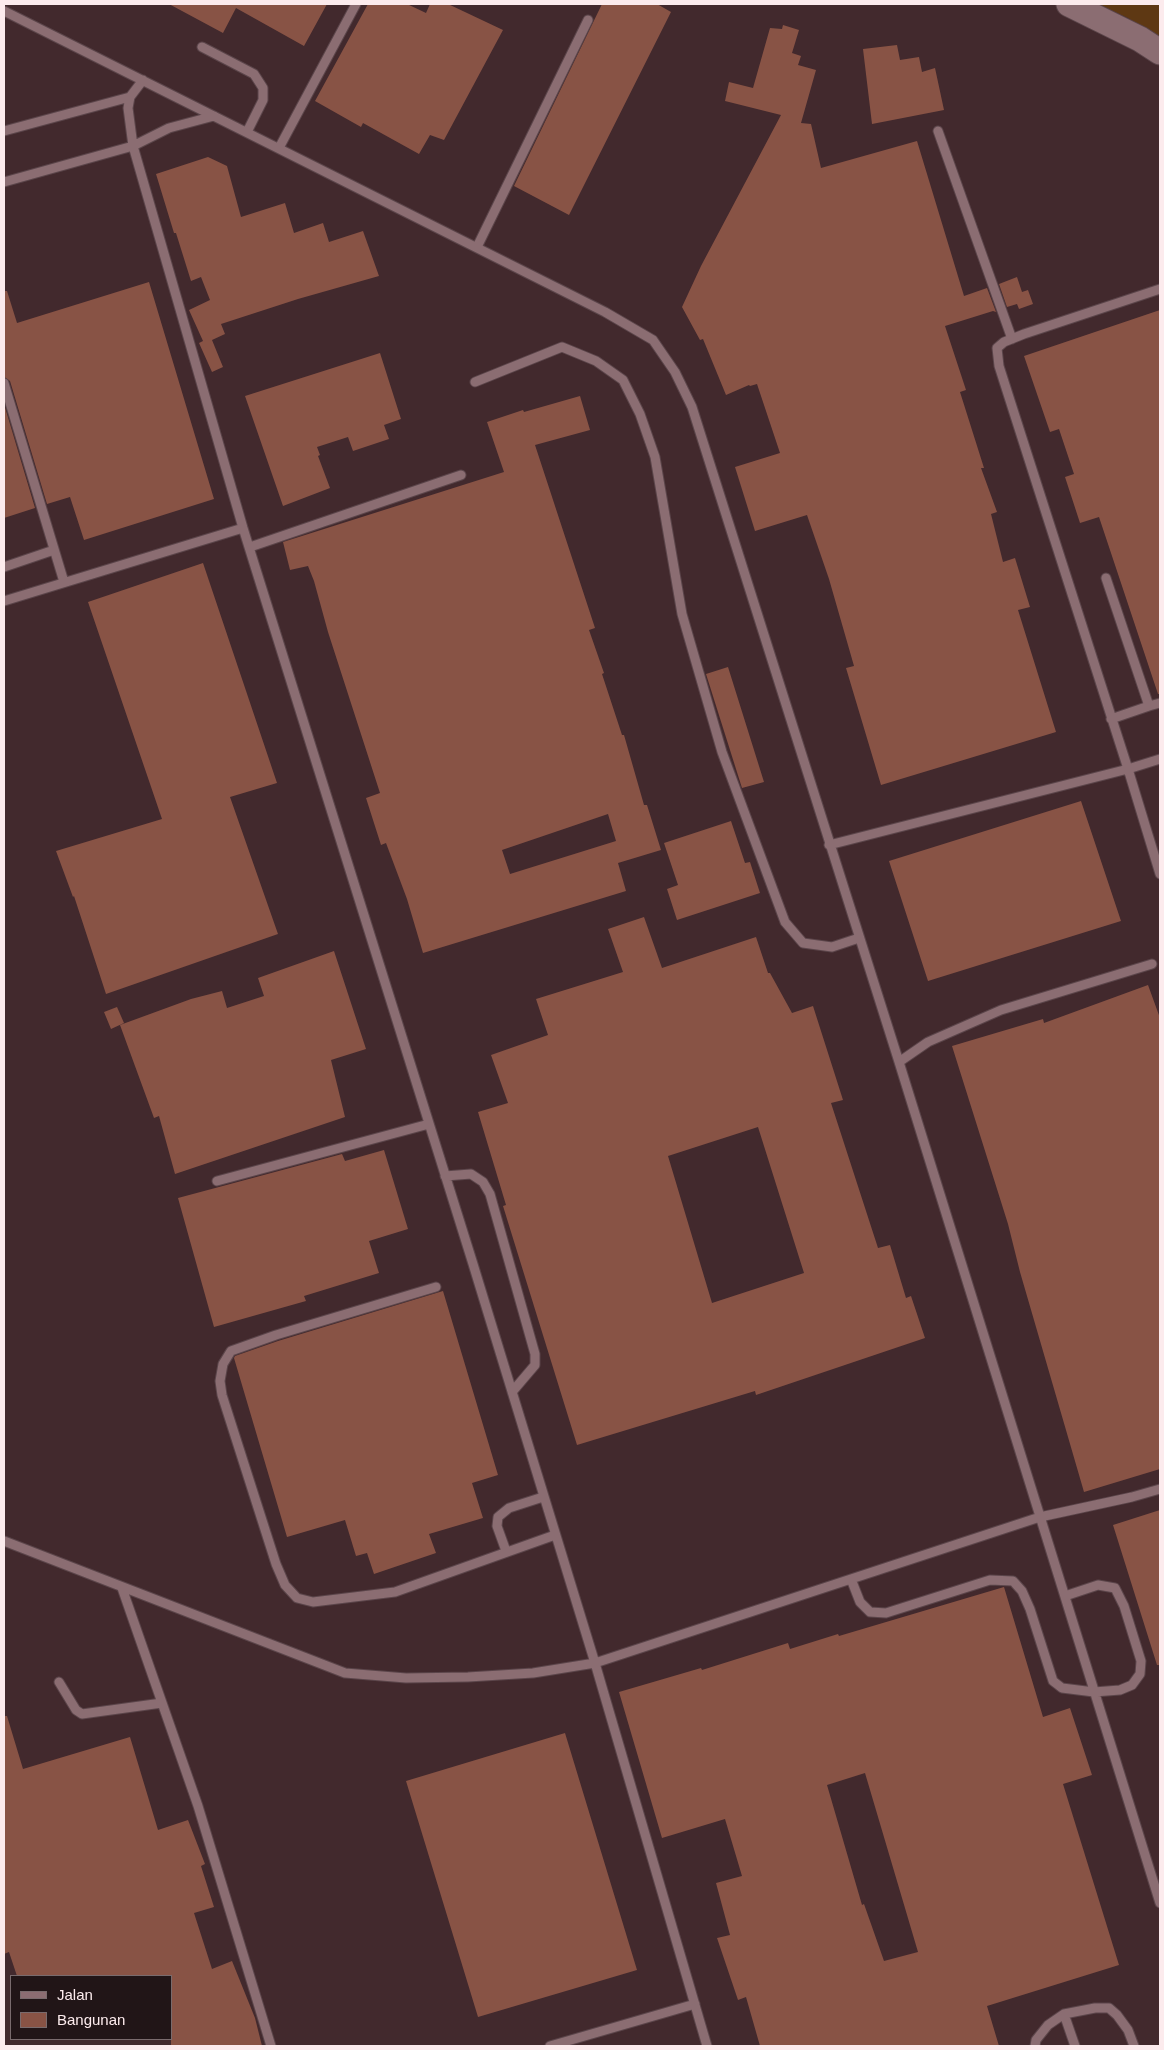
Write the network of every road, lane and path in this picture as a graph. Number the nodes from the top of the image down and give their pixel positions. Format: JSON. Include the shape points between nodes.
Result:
{"nodes":[{"id":1,"x":356,"y":4,"type":"edge"},
{"id":2,"x":1069,"y":4,"type":"edge"},
{"id":3,"x":4,"y":11,"type":"edge"},
{"id":4,"x":588,"y":20,"type":"dead end"},
{"id":5,"x":202,"y":47,"type":"dead end"},
{"id":6,"x":1160,"y":52,"type":"edge"},
{"id":7,"x":143,"y":80,"type":"junction"},
{"id":8,"x":130,"y":97,"type":"junction"},
{"id":9,"x":214,"y":116,"type":"junction"},
{"id":10,"x":4,"y":131,"type":"edge"},
{"id":11,"x":938,"y":131,"type":"dead end"},
{"id":12,"x":247,"y":132,"type":"junction"},
{"id":13,"x":133,"y":146,"type":"junction"},
{"id":14,"x":279,"y":148,"type":"junction"},
{"id":15,"x":4,"y":182,"type":"edge"},
{"id":16,"x":477,"y":248,"type":"junction"},
{"id":17,"x":1160,"y":289,"type":"edge"},
{"id":18,"x":1012,"y":339,"type":"junction"},
{"id":19,"x":475,"y":382,"type":"dead end"},
{"id":20,"x":4,"y":383,"type":"edge"},
{"id":21,"x":461,"y":475,"type":"dead end"},
{"id":22,"x":243,"y":528,"type":"junction"},
{"id":23,"x":250,"y":548,"type":"junction"},
{"id":24,"x":54,"y":550,"type":"junction"},
{"id":25,"x":4,"y":567,"type":"edge"},
{"id":26,"x":1106,"y":578,"type":"dead end"},
{"id":27,"x":64,"y":582,"type":"junction"},
{"id":28,"x":4,"y":601,"type":"edge"},
{"id":29,"x":1160,"y":703,"type":"edge"},
{"id":30,"x":1149,"y":706,"type":"junction"},
{"id":31,"x":1111,"y":719,"type":"junction"},
{"id":32,"x":1160,"y":759,"type":"edge"},
{"id":33,"x":1128,"y":769,"type":"junction"},
{"id":34,"x":829,"y":845,"type":"junction"},
{"id":35,"x":1160,"y":874,"type":"edge"},
{"id":36,"x":859,"y":938,"type":"junction"},
{"id":37,"x":1152,"y":964,"type":"dead end"},
{"id":38,"x":899,"y":1062,"type":"junction"},
{"id":39,"x":428,"y":1124,"type":"junction"},
{"id":40,"x":445,"y":1176,"type":"junction"},
{"id":41,"x":217,"y":1181,"type":"dead end"},
{"id":42,"x":436,"y":1287,"type":"dead end"},
{"id":43,"x":512,"y":1392,"type":"junction"},
{"id":44,"x":1160,"y":1488,"type":"edge"},
{"id":45,"x":543,"y":1497,"type":"junction"},
{"id":46,"x":1040,"y":1517,"type":"junction"},
{"id":47,"x":555,"y":1535,"type":"junction"},
{"id":48,"x":4,"y":1541,"type":"edge"},
{"id":49,"x":506,"y":1552,"type":"junction"},
{"id":50,"x":851,"y":1579,"type":"junction"},
{"id":51,"x":122,"y":1588,"type":"junction"},
{"id":52,"x":1065,"y":1596,"type":"junction"},
{"id":53,"x":595,"y":1663,"type":"junction"},
{"id":54,"x":60,"y":1682,"type":"dead end"},
{"id":55,"x":1094,"y":1692,"type":"junction"},
{"id":56,"x":162,"y":1703,"type":"junction"},
{"id":57,"x":1160,"y":1903,"type":"edge"},
{"id":58,"x":695,"y":2004,"type":"junction"},
{"id":59,"x":1064,"y":2014,"type":"junction"},
{"id":60,"x":271,"y":2046,"type":"edge"},
{"id":61,"x":550,"y":2046,"type":"edge"},
{"id":62,"x":708,"y":2046,"type":"edge"},
{"id":63,"x":1034,"y":2046,"type":"edge"},
{"id":64,"x":1075,"y":2046,"type":"edge"},
{"id":65,"x":1134,"y":2046,"type":"edge"}],
"edges":[{"from":1,"to":14,"type":"lane"},
{"from":2,"to":6,"type":"main road"},
{"from":3,"to":7,"type":"lane"},
{"from":4,"to":16,"type":"lane"},
{"from":5,"to":12,"type":"lane","via":[[254,74],[263,88],[263,100]]},
{"from":7,"to":8,"type":"lane"},
{"from":7,"to":9,"type":"lane"},
{"from":8,"to":10,"type":"lane"},
{"from":8,"to":13,"type":"lane","via":[[128,108]]},
{"from":9,"to":12,"type":"lane"},
{"from":9,"to":13,"type":"lane","via":[[168,128]]},
{"from":11,"to":18,"type":"lane"},
{"from":12,"to":14,"type":"lane"},
{"from":13,"to":15,"type":"lane"},
{"from":13,"to":22,"type":"lane"},
{"from":14,"to":16,"type":"lane"},
{"from":16,"to":34,"type":"lane","via":[[605,312],[653,340],[676,372],[692,406]]},
{"from":17,"to":18,"type":"lane"},
{"from":18,"to":31,"type":"lane","via":[[997,348],[999,366]]},
{"from":19,"to":36,"type":"lane","via":[[562,347],[596,361],[623,380],[640,414],[655,457],[682,614],[722,752],[785,922],[803,943],[832,947]]},
{"from":20,"to":24,"type":"lane"},
{"from":21,"to":23,"type":"lane"},
{"from":22,"to":23,"type":"lane"},
{"from":22,"to":27,"type":"lane"},
{"from":23,"to":39,"type":"lane"},
{"from":24,"to":25,"type":"lane"},
{"from":24,"to":27,"type":"lane"},
{"from":26,"to":30,"type":"lane"},
{"from":27,"to":28,"type":"lane"},
{"from":29,"to":30,"type":"lane"},
{"from":30,"to":31,"type":"lane"},
{"from":31,"to":33,"type":"lane"},
{"from":32,"to":33,"type":"lane"},
{"from":33,"to":34,"type":"lane"},
{"from":33,"to":35,"type":"lane"},
{"from":34,"to":36,"type":"lane"},
{"from":36,"to":38,"type":"lane"},
{"from":37,"to":38,"type":"lane","via":[[1002,1010],[928,1042]]},
{"from":38,"to":46,"type":"lane"},
{"from":39,"to":40,"type":"lane"},
{"from":39,"to":41,"type":"lane"},
{"from":40,"to":43,"type":"lane"},
{"from":40,"to":43,"type":"lane","via":[[471,1174],[490,1194],[535,1354],[535,1365]]},
{"from":42,"to":49,"type":"lane","via":[[231,1351],[223,1364],[222,1395],[276,1564],[285,1585],[297,1598],[313,1602],[395,1592]]},
{"from":43,"to":45,"type":"lane"},
{"from":44,"to":46,"type":"lane"},
{"from":45,"to":47,"type":"lane"},
{"from":45,"to":49,"type":"lane","via":[[508,1508],[498,1517],[497,1526]]},
{"from":46,"to":50,"type":"lane"},
{"from":46,"to":52,"type":"lane"},
{"from":47,"to":49,"type":"lane"},
{"from":47,"to":53,"type":"lane"},
{"from":48,"to":51,"type":"lane"},
{"from":50,"to":53,"type":"lane"},
{"from":50,"to":55,"type":"lane","via":[[860,1602],[870,1612],[886,1613],[990,1580],[1013,1581],[1022,1591],[1030,1609],[1054,1680],[1062,1688]]},
{"from":51,"to":53,"type":"lane","via":[[345,1673],[406,1678],[468,1677],[532,1673]]},
{"from":51,"to":56,"type":"lane"},
{"from":52,"to":55,"type":"lane"},
{"from":52,"to":55,"type":"lane","via":[[1098,1586],[1115,1588],[1141,1661],[1140,1674],[1132,1684],[1120,1690]]},
{"from":53,"to":58,"type":"lane"},
{"from":54,"to":56,"type":"lane","via":[[76,1710],[82,1714]]},
{"from":55,"to":57,"type":"lane"},
{"from":56,"to":60,"type":"lane","via":[[198,1806]]},
{"from":58,"to":61,"type":"lane"},
{"from":58,"to":62,"type":"lane"},
{"from":59,"to":63,"type":"lane","via":[[1048,2025]]},
{"from":59,"to":64,"type":"lane"},
{"from":59,"to":65,"type":"lane","via":[[1109,2008],[1128,2030]]}]}
